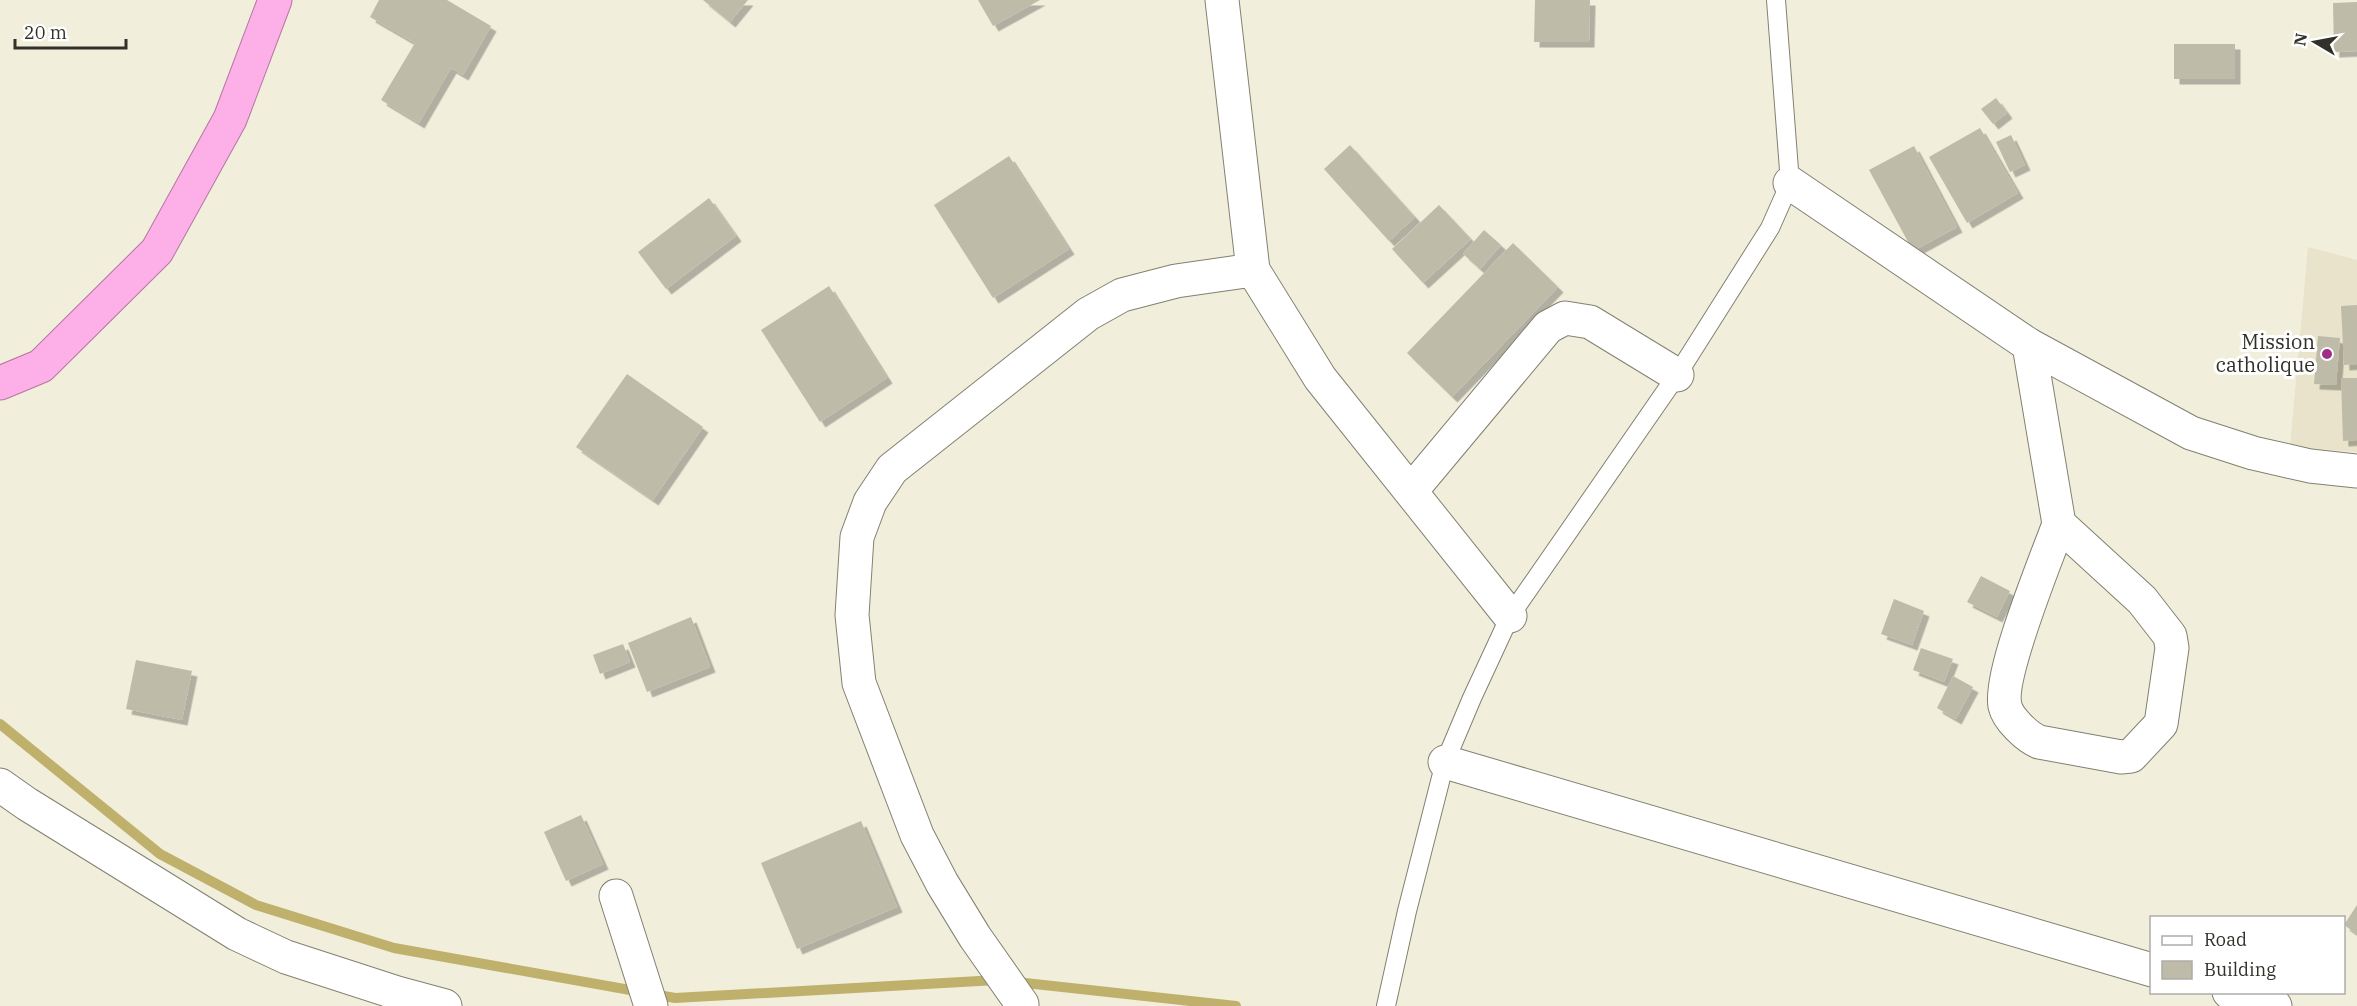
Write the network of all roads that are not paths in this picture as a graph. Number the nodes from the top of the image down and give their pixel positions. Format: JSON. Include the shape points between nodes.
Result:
{"nodes":[{"id":1,"x":275,"y":0,"type":"edge"},
{"id":2,"x":1222,"y":0,"type":"edge"},
{"id":3,"x":1776,"y":0,"type":"edge"},
{"id":4,"x":1790,"y":183,"type":"junction"},
{"id":5,"x":1253,"y":270,"type":"junction"},
{"id":6,"x":2029,"y":345,"type":"junction"},
{"id":7,"x":1677,"y":375,"type":"junction"},
{"id":8,"x":0,"y":383,"type":"edge"},
{"id":9,"x":2357,"y":471,"type":"edge"},
{"id":10,"x":1411,"y":491,"type":"junction"},
{"id":11,"x":2059,"y":524,"type":"junction"},
{"id":12,"x":1510,"y":616,"type":"junction"},
{"id":13,"x":1445,"y":762,"type":"junction"},
{"id":14,"x":0,"y":785,"type":"edge"},
{"id":15,"x":616,"y":896,"type":"dead end"},
{"id":16,"x":2150,"y":970,"type":"edge"},
{"id":17,"x":2233,"y":994,"type":"edge"},
{"id":18,"x":1020,"y":1005,"type":"edge"},
{"id":19,"x":445,"y":1006,"type":"edge"},
{"id":20,"x":651,"y":1006,"type":"edge"},
{"id":21,"x":1386,"y":1006,"type":"edge"},
{"id":22,"x":2275,"y":1006,"type":"edge"}],
"edges":[{"from":1,"to":8,"type":"highway","via":[[230,119],[157,251],[40,366]]},
{"from":2,"to":5,"type":"street"},
{"from":3,"to":4,"type":"lane"},
{"from":4,"to":6,"type":"street"},
{"from":4,"to":7,"type":"lane","via":[[1770,228]]},
{"from":5,"to":10,"type":"street","via":[[1320,378]]},
{"from":5,"to":18,"type":"street","via":[[1165,284],[1122,296],[1088,314],[892,469],[870,502],[857,537],[852,615],[859,683],[922,844],[942,883]]},
{"from":6,"to":9,"type":"street","via":[[2191,433],[2253,453],[2310,466]]},
{"from":6,"to":11,"type":"street"},
{"from":7,"to":10,"type":"street","via":[[1590,322],[1565,318],[1548,327]]},
{"from":7,"to":12,"type":"lane"},
{"from":10,"to":12,"type":"street"},
{"from":11,"to":11,"type":"street","via":[[2142,600],[2170,636],[2172,648],[2161,724],[2131,756],[2039,742],[2008,715],[2005,707],[2004,695],[2017,641]]},
{"from":12,"to":13,"type":"lane"},
{"from":13,"to":16,"type":"street"},
{"from":13,"to":21,"type":"lane"},
{"from":14,"to":19,"type":"street","via":[[237,934],[286,957]]},
{"from":15,"to":20,"type":"street"},
{"from":17,"to":22,"type":"street"}]}
